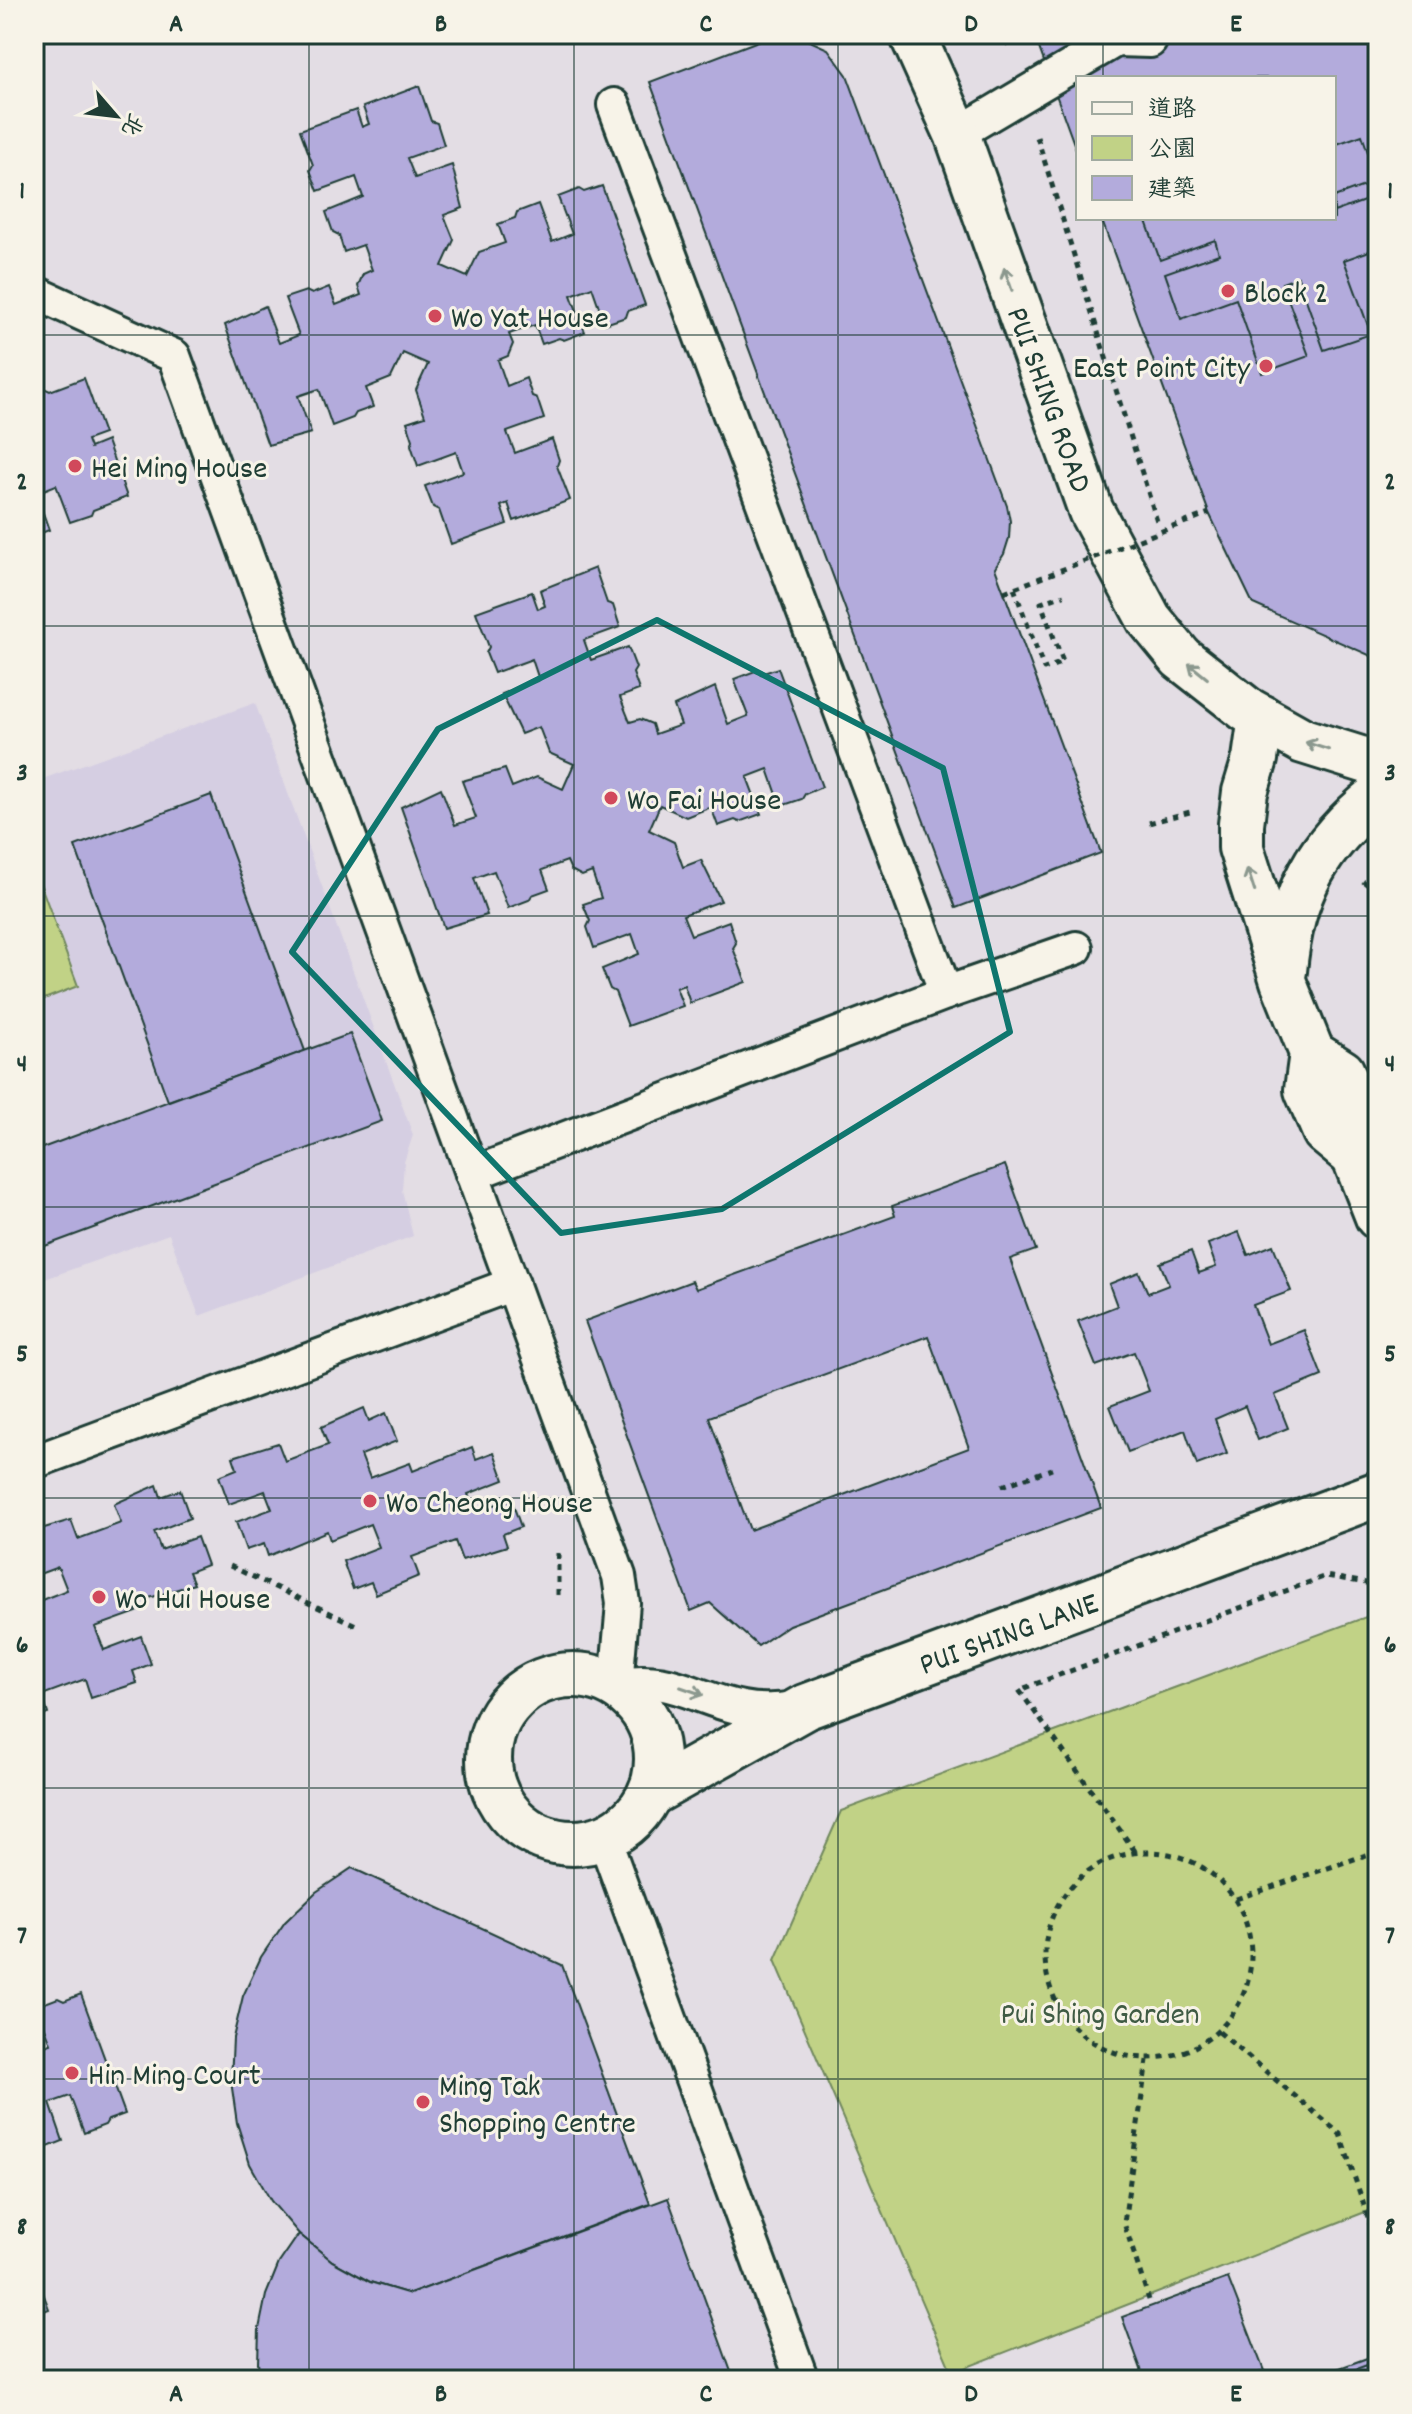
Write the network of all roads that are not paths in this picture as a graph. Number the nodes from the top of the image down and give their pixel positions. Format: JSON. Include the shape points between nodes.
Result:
{"nodes":[{"id":1,"x":912,"y":34,"type":"edge"},
{"id":2,"x":1150,"y":41,"type":"dead end"},
{"id":3,"x":614,"y":105,"type":"dead end"},
{"id":4,"x":957,"y":134,"type":"junction"},
{"id":5,"x":34,"y":292,"type":"edge"},
{"id":6,"x":1261,"y":717,"type":"junction"},
{"id":7,"x":1378,"y":760,"type":"edge"},
{"id":8,"x":1378,"y":796,"type":"edge"},
{"id":9,"x":1076,"y":948,"type":"dead end"},
{"id":10,"x":1283,"y":981,"type":"junction"},
{"id":11,"x":946,"y":993,"type":"junction"},
{"id":12,"x":472,"y":1174,"type":"junction"},
{"id":13,"x":1378,"y":1217,"type":"edge"},
{"id":14,"x":513,"y":1284,"type":"junction"},
{"id":15,"x":34,"y":1462,"type":"edge"},
{"id":16,"x":1378,"y":1494,"type":"edge"},
{"id":17,"x":616,"y":1685,"type":"junction"},
{"id":18,"x":805,"y":1707,"type":"junction"},
{"id":19,"x":650,"y":1794,"type":"junction"},
{"id":20,"x":604,"y":1838,"type":"junction"},
{"id":21,"x":802,"y":2380,"type":"edge"}],
"edges":[{"from":1,"to":4,"type":"street","name":"PUI SHING ROAD"},
{"from":2,"to":4,"type":"lane","via":[[1116,40]]},
{"from":3,"to":11,"type":"lane"},
{"from":6,"to":4,"type":"street","name":"PUI SHING ROAD","one_way":true,"via":[[1181,658],[1149,619],[1091,511]]},
{"from":5,"to":12,"type":"lane","via":[[174,356]]},
{"from":7,"to":6,"type":"street","name":"PUI SHING ROAD","one_way":true,"via":[[1303,741]]},
{"from":10,"to":6,"type":"street","one_way":true,"via":[[1241,848],[1245,792]]},
{"from":8,"to":10,"type":"street","via":[[1325,851],[1295,904]]},
{"from":9,"to":11,"type":"lane"},
{"from":10,"to":13,"type":"street","via":[[1312,1053],[1342,1072],[1347,1083],[1360,1116],[1354,1156]]},
{"from":11,"to":12,"type":"lane"},
{"from":12,"to":14,"type":"lane"},
{"from":14,"to":15,"type":"lane"},
{"from":14,"to":17,"type":"lane","via":[[619,1576],[623,1603]]},
{"from":16,"to":18,"type":"street","name":"PUI SHING LANE"},
{"from":17,"to":18,"type":"lane","one_way":true,"via":[[661,1683],[741,1708]]},
{"from":17,"to":19,"type":"street","via":[[635,1701],[653,1733],[656,1770]]},
{"from":17,"to":20,"type":"street","name":"PUI SHING LANE","via":[[589,1676],[561,1675],[534,1684],[511,1701],[495,1725],[488,1752],[491,1781],[503,1807],[522,1828],[548,1840],[576,1844]]},
{"from":18,"to":19,"type":"street","name":"PUI SHING LANE"},
{"from":19,"to":20,"type":"street","name":"PUI SHING LANE","via":[[639,1812]]},
{"from":20,"to":21,"type":"lane"}]}
